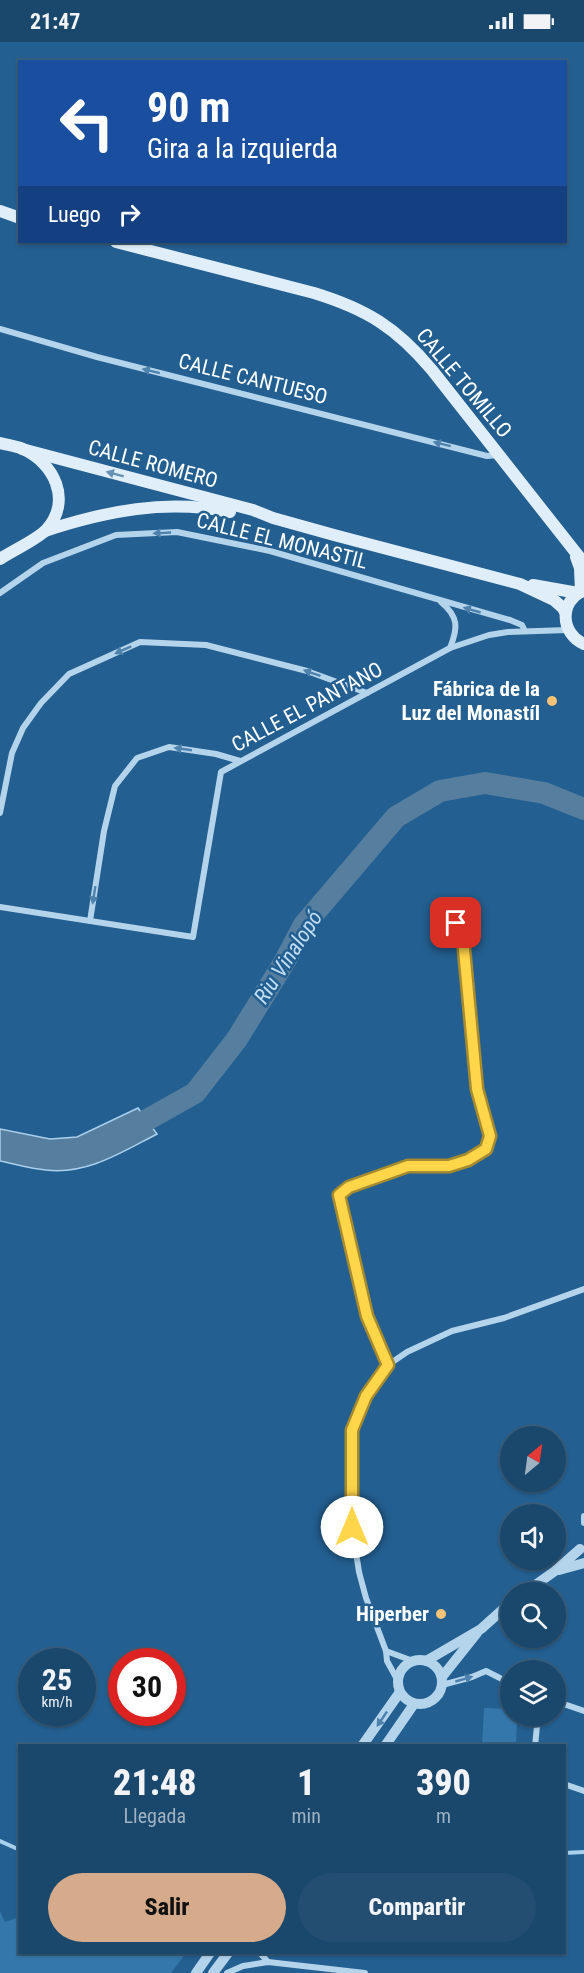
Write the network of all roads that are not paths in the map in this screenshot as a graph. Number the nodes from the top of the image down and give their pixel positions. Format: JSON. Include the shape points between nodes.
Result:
{"nodes":[{"id":1,"x":0,"y":211,"type":"edge"},
{"id":2,"x":18,"y":217,"type":"edge"},
{"id":3,"x":120,"y":243,"type":"edge"},
{"id":4,"x":0,"y":329,"type":"edge"},
{"id":5,"x":0,"y":443,"type":"edge"},
{"id":6,"x":22,"y":449,"type":"junction"},
{"id":7,"x":498,"y":454,"type":"junction"},
{"id":8,"x":273,"y":518,"type":"junction"},
{"id":9,"x":45,"y":531,"type":"junction"},
{"id":10,"x":573,"y":551,"type":"junction"},
{"id":11,"x":0,"y":559,"type":"edge"},
{"id":12,"x":584,"y":563,"type":"edge"},
{"id":13,"x":520,"y":584,"type":"junction"},
{"id":14,"x":581,"y":592,"type":"edge"},
{"id":15,"x":0,"y":593,"type":"edge"},
{"id":16,"x":439,"y":600,"type":"junction"},
{"id":17,"x":565,"y":612,"type":"junction"},
{"id":18,"x":568,"y":630,"type":"junction"},
{"id":19,"x":525,"y":631,"type":"junction"},
{"id":20,"x":584,"y":644,"type":"edge"},
{"id":21,"x":450,"y":648,"type":"junction"},
{"id":22,"x":368,"y":693,"type":"junction"},
{"id":23,"x":240,"y":761,"type":"junction"},
{"id":24,"x":0,"y":813,"type":"edge"},
{"id":25,"x":0,"y":907,"type":"edge"},
{"id":26,"x":90,"y":921,"type":"junction"},
{"id":27,"x":456,"y":923,"type":"dead end"},
{"id":28,"x":584,"y":1289,"type":"edge"},
{"id":29,"x":388,"y":1365,"type":"junction"},
{"id":30,"x":584,"y":1515,"type":"edge"},
{"id":31,"x":584,"y":1522,"type":"edge"},
{"id":32,"x":582,"y":1544,"type":"edge"},
{"id":33,"x":584,"y":1562,"type":"edge"},
{"id":34,"x":555,"y":1571,"type":"junction"},
{"id":35,"x":540,"y":1582,"type":"edge"},
{"id":36,"x":500,"y":1612,"type":"edge"},
{"id":37,"x":481,"y":1629,"type":"junction"},
{"id":38,"x":386,"y":1651,"type":"junction"},
{"id":39,"x":413,"y":1661,"type":"junction"},
{"id":40,"x":426,"y":1661,"type":"junction"},
{"id":41,"x":500,"y":1678,"type":"edge"},
{"id":42,"x":442,"y":1681,"type":"junction"},
{"id":43,"x":399,"y":1687,"type":"junction"},
{"id":44,"x":414,"y":1704,"type":"junction"},
{"id":45,"x":566,"y":1705,"type":"edge"},
{"id":46,"x":584,"y":1711,"type":"edge"},
{"id":47,"x":537,"y":1726,"type":"edge"},
{"id":48,"x":363,"y":1744,"type":"edge"},
{"id":49,"x":386,"y":1744,"type":"edge"},
{"id":50,"x":535,"y":1744,"type":"edge"},
{"id":51,"x":566,"y":1785,"type":"edge"},
{"id":52,"x":584,"y":1791,"type":"edge"},
{"id":53,"x":209,"y":1954,"type":"edge"},
{"id":54,"x":227,"y":1954,"type":"edge"},
{"id":55,"x":261,"y":1954,"type":"edge"},
{"id":56,"x":268,"y":1962,"type":"junction"},
{"id":57,"x":196,"y":1973,"type":"edge"},
{"id":58,"x":213,"y":1973,"type":"edge"},
{"id":59,"x":227,"y":1973,"type":"edge"},
{"id":60,"x":365,"y":1973,"type":"edge"}],
"edges":[{"from":1,"to":2,"type":"main road"},
{"from":3,"to":7,"type":"main road","name":"CALLE TOMILLO","via":[[322,296],[361,310],[382,322],[419,354]]},
{"from":7,"to":4,"type":"street","name":"CALLE CANTUESO","one_way":true,"via":[[487,456]]},
{"from":5,"to":6,"type":"main road","name":"CALLE ROMERO"},
{"from":8,"to":6,"type":"main road","name":"CALLE ROMERO","one_way":true},
{"from":6,"to":9,"type":"main road","via":[[50,470],[59,491],[58,508]]},
{"from":7,"to":10,"type":"main road","name":"CALLE TOMILLO"},
{"from":8,"to":9,"type":"main road","name":"CALLE ROMERO","via":[[161,506],[82,519]]},
{"from":8,"to":13,"type":"main road","name":"CALLE ROMERO"},
{"from":9,"to":11,"type":"main road","name":"CALLE ROMERO"},
{"from":10,"to":12,"type":"main road","name":"CALLE TOMILLO"},
{"from":10,"to":14,"type":"main road","name":"CALLE TOMILLO","via":[[580,567]]},
{"from":13,"to":14,"type":"main road","name":"CALLE ROMERO"},
{"from":13,"to":17,"type":"main road","name":"CALLE ROMERO","via":[[554,600]]},
{"from":14,"to":17,"type":"main road"},
{"from":16,"to":15,"type":"street","name":"CALLE EL MONASTIL","one_way":true,"via":[[270,551],[177,532],[116,535],[43,563]]},
{"from":19,"to":16,"type":"street","name":"CALLE EL MONASTIL","one_way":true,"via":[[522,625],[510,620]]},
{"from":16,"to":21,"type":"street","via":[[452,611],[456,631]]},
{"from":17,"to":18,"type":"main road"},
{"from":18,"to":19,"type":"street","name":"CALLE EL PANTANO"},
{"from":18,"to":20,"type":"main road"},
{"from":19,"to":21,"type":"street","name":"CALLE EL PANTANO","via":[[489,635]]},
{"from":21,"to":22,"type":"street","name":"CALLE EL PANTANO"},
{"from":22,"to":23,"type":"street","name":"CALLE EL PANTANO"},
{"from":22,"to":24,"type":"street","one_way":true,"via":[[307,671],[206,645],[140,642],[69,674],[41,703],[23,728],[12,753]]},
{"from":23,"to":26,"type":"street","one_way":true,"via":[[169,747],[137,758],[115,786]]},
{"from":23,"to":26,"type":"street","name":"CALLE EL PANTANO","via":[[221,772],[193,937]]},
{"from":25,"to":26,"type":"street"},
{"from":27,"to":29,"type":"street","via":[[462,928],[477,1089],[490,1136],[486,1149],[449,1166],[408,1166],[349,1187],[339,1195],[367,1316]]},
{"from":28,"to":29,"type":"street","via":[[452,1332]]},
{"from":29,"to":38,"type":"street","via":[[366,1396],[352,1430],[351,1466],[352,1527],[359,1572]]},
{"from":30,"to":31,"type":"street"},
{"from":32,"to":33,"type":"street"},
{"from":32,"to":34,"type":"street"},
{"from":33,"to":34,"type":"street"},
{"from":34,"to":35,"type":"street"},
{"from":36,"to":37,"type":"street"},
{"from":37,"to":40,"type":"street"},
{"from":37,"to":42,"type":"street"},
{"from":38,"to":39,"type":"street"},
{"from":38,"to":43,"type":"street"},
{"from":39,"to":40,"type":"street"},
{"from":39,"to":43,"type":"street","via":[[404,1667]]},
{"from":40,"to":42,"type":"street","via":[[435,1666]]},
{"from":42,"to":41,"type":"street","one_way":true,"via":[[486,1671]]},
{"from":42,"to":44,"type":"street","via":[[439,1694],[432,1701]]},
{"from":43,"to":44,"type":"street"},
{"from":43,"to":48,"type":"street","one_way":true},
{"from":44,"to":49,"type":"street"},
{"from":45,"to":46,"type":"street"},
{"from":47,"to":50,"type":"street"},
{"from":51,"to":52,"type":"street"},
{"from":53,"to":57,"type":"street"},
{"from":54,"to":58,"type":"street"},
{"from":55,"to":56,"type":"street"},
{"from":56,"to":59,"type":"street"},
{"from":56,"to":60,"type":"street"}]}
